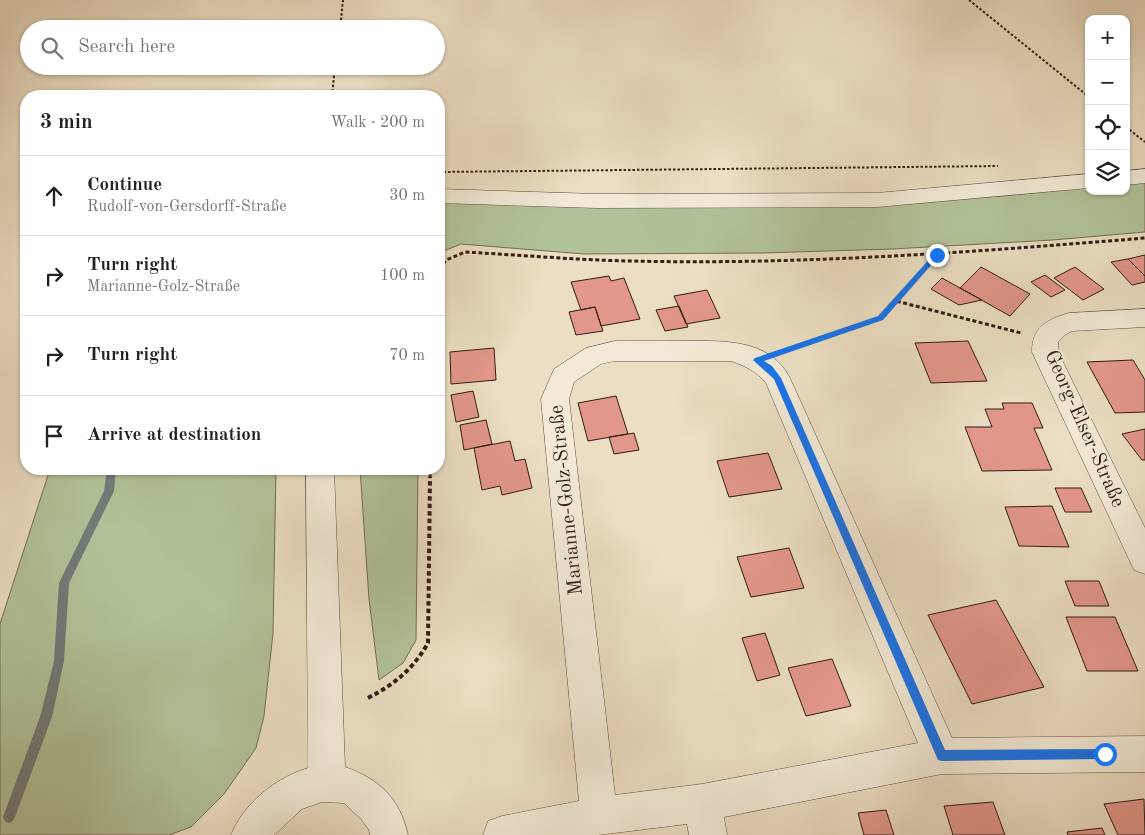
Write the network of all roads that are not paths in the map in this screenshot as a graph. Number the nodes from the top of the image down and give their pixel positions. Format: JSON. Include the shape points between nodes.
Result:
{"nodes":[{"id":1,"x":1145,"y":176,"type":"edge"},
{"id":2,"x":1130,"y":178,"type":"edge"},
{"id":3,"x":1085,"y":181,"type":"edge"},
{"id":4,"x":445,"y":196,"type":"edge"},
{"id":5,"x":1145,"y":318,"type":"edge"},
{"id":6,"x":320,"y":475,"type":"edge"},
{"id":7,"x":1145,"y":560,"type":"edge"},
{"id":8,"x":1145,"y":754,"type":"edge"},
{"id":9,"x":942,"y":756,"type":"junction"},
{"id":10,"x":327,"y":783,"type":"junction"},
{"id":11,"x":599,"y":816,"type":"junction"},
{"id":12,"x":705,"y":819,"type":"edge"},
{"id":13,"x":250,"y":835,"type":"edge"},
{"id":14,"x":389,"y":835,"type":"edge"},
{"id":15,"x":502,"y":835,"type":"edge"}],
"edges":[{"from":1,"to":2,"type":"street"},
{"from":3,"to":4,"type":"street","via":[[878,200],[597,201]]},
{"from":5,"to":7,"type":"street","name":"Georg-Elser-Straße","via":[[1069,322],[1056,328],[1045,339],[1045,352]]},
{"from":6,"to":10,"type":"street"},
{"from":8,"to":9,"type":"street"},
{"from":9,"to":11,"type":"street","name":"Marianne-Golz-Straße","via":[[777,378],[769,368],[757,360],[732,352],[615,352],[596,355],[563,376],[556,399]]},
{"from":9,"to":12,"type":"street"},
{"from":10,"to":13,"type":"street","via":[[305,787],[285,797],[266,813]]},
{"from":10,"to":14,"type":"street","via":[[348,786],[365,795],[380,811]]},
{"from":11,"to":12,"type":"street"},
{"from":11,"to":15,"type":"street"}]}
